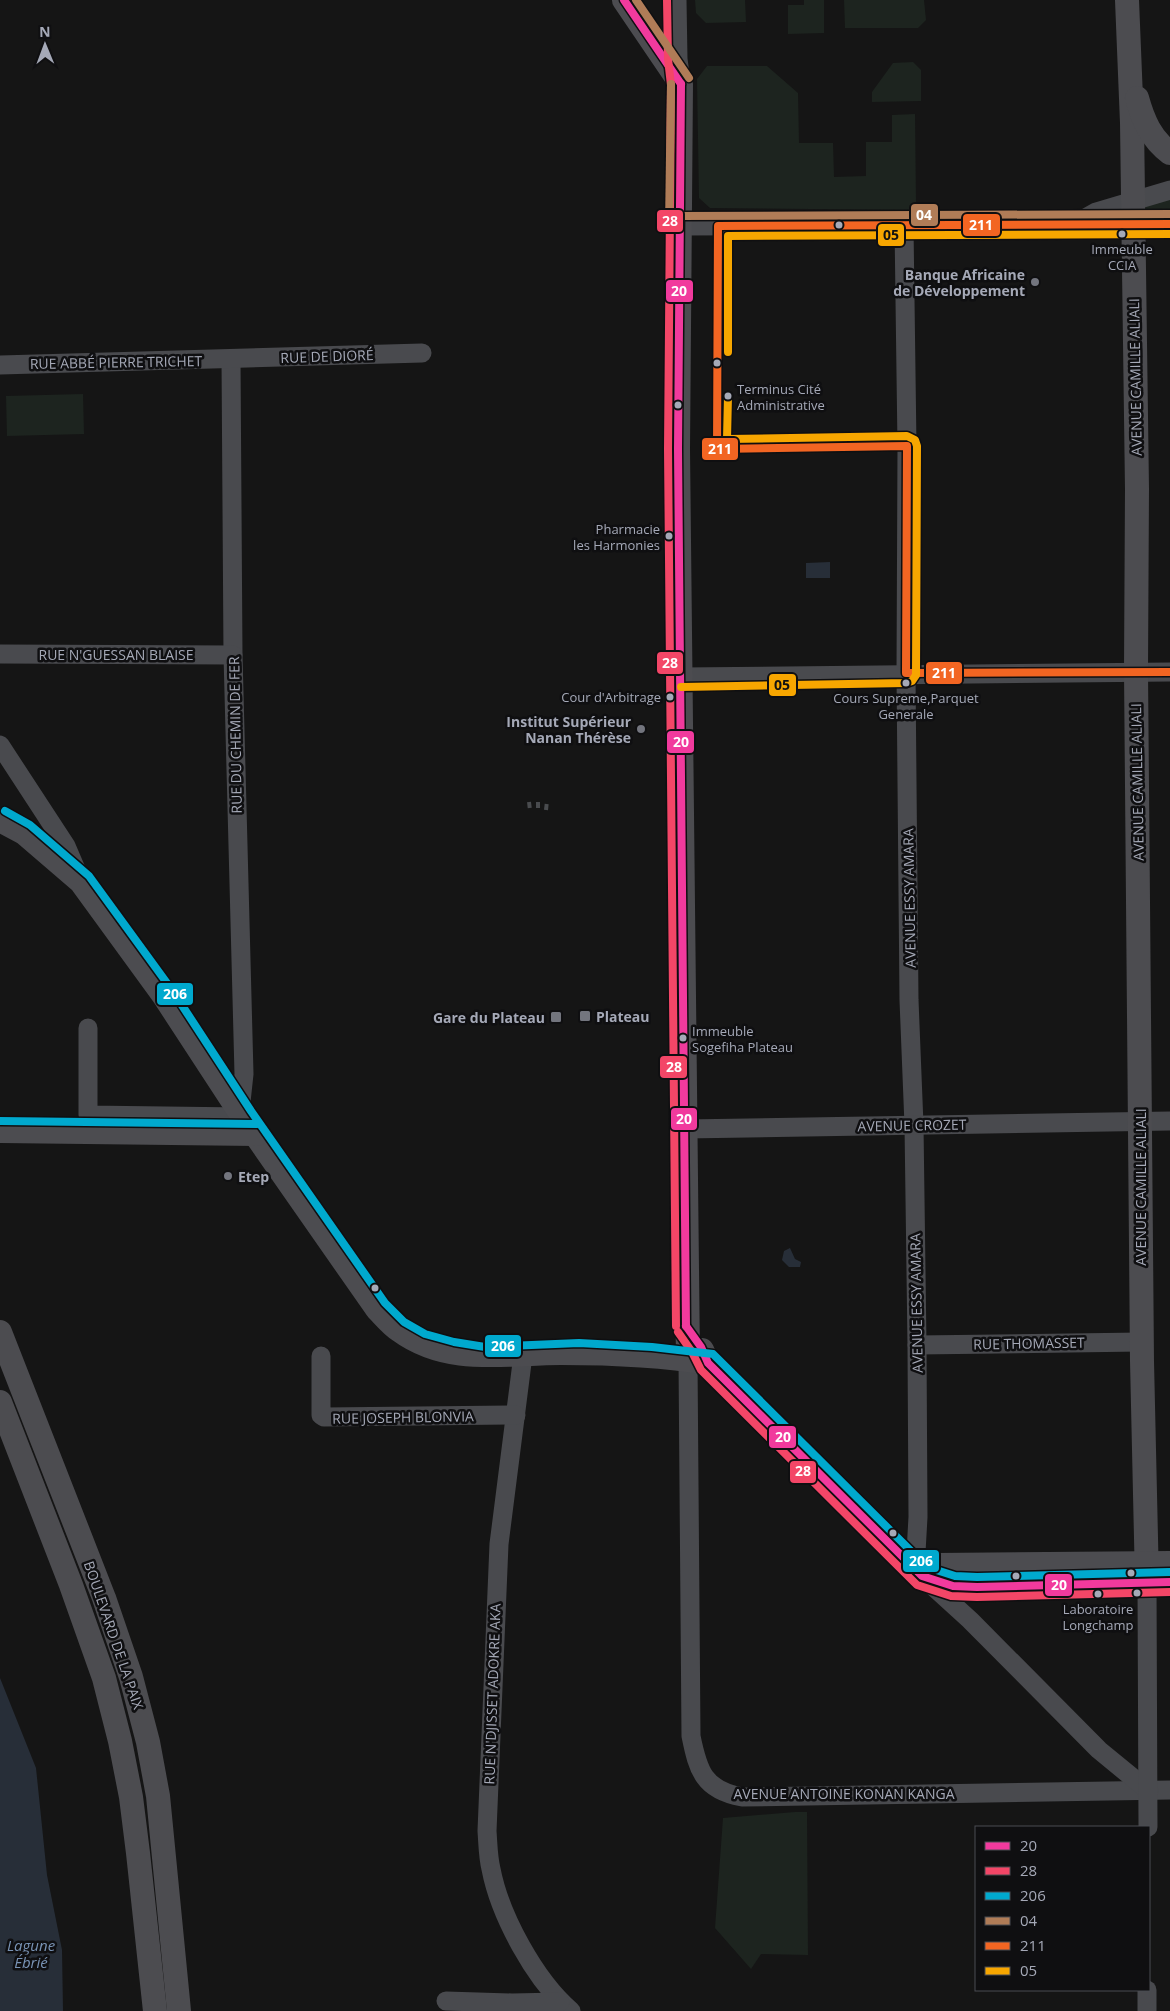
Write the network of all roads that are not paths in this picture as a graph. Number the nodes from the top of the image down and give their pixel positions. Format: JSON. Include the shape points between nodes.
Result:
{"nodes":[{"id":1,"x":624,"y":0,"type":"edge"},
{"id":2,"x":677,"y":0,"type":"edge"},
{"id":3,"x":1128,"y":0,"type":"edge"},
{"id":4,"x":1129,"y":70,"type":"junction"},
{"id":5,"x":681,"y":84,"type":"junction"},
{"id":6,"x":1170,"y":153,"type":"edge"},
{"id":7,"x":1170,"y":190,"type":"edge"},
{"id":8,"x":1132,"y":213,"type":"junction"},
{"id":9,"x":1170,"y":224,"type":"edge"},
{"id":10,"x":679,"y":226,"type":"junction"},
{"id":11,"x":904,"y":226,"type":"junction"},
{"id":12,"x":422,"y":352,"type":"dead end"},
{"id":13,"x":231,"y":359,"type":"junction"},
{"id":14,"x":0,"y":365,"type":"edge"},
{"id":15,"x":0,"y":654,"type":"edge"},
{"id":16,"x":233,"y":655,"type":"junction"},
{"id":17,"x":1136,"y":671,"type":"junction"},
{"id":18,"x":1170,"y":672,"type":"edge"},
{"id":19,"x":906,"y":673,"type":"junction"},
{"id":20,"x":681,"y":676,"type":"junction"},
{"id":21,"x":0,"y":745,"type":"edge"},
{"id":22,"x":0,"y":820,"type":"edge"},
{"id":23,"x":81,"y":882,"type":"junction"},
{"id":24,"x":88,"y":1028,"type":"dead end"},
{"id":25,"x":247,"y":1120,"type":"junction"},
{"id":26,"x":1170,"y":1121,"type":"edge"},
{"id":27,"x":1140,"y":1122,"type":"junction"},
{"id":28,"x":914,"y":1125,"type":"junction"},
{"id":29,"x":685,"y":1129,"type":"junction"},
{"id":30,"x":0,"y":1131,"type":"edge"},
{"id":31,"x":0,"y":1332,"type":"edge"},
{"id":32,"x":1141,"y":1342,"type":"junction"},
{"id":33,"x":917,"y":1345,"type":"junction"},
{"id":34,"x":523,"y":1355,"type":"junction"},
{"id":35,"x":321,"y":1356,"type":"dead end"},
{"id":36,"x":698,"y":1361,"type":"junction"},
{"id":37,"x":0,"y":1402,"type":"edge"},
{"id":38,"x":516,"y":1415,"type":"junction"},
{"id":39,"x":918,"y":1573,"type":"junction"},
{"id":40,"x":1158,"y":1573,"type":"edge"},
{"id":41,"x":1170,"y":1790,"type":"edge"},
{"id":42,"x":1149,"y":1791,"type":"junction"},
{"id":43,"x":1148,"y":1826,"type":"edge"},
{"id":44,"x":1147,"y":1991,"type":"edge"},
{"id":45,"x":446,"y":2002,"type":"dead end"},
{"id":46,"x":566,"y":2006,"type":"edge"},
{"id":47,"x":154,"y":2011,"type":"edge"},
{"id":48,"x":180,"y":2011,"type":"edge"},
{"id":49,"x":1147,"y":2011,"type":"edge"}],
"edges":[{"from":1,"to":5,"type":"main road"},
{"from":2,"to":5,"type":"street"},
{"from":3,"to":4,"type":"main road","name":"AVENUE CAMILLE ALIALI"},
{"from":4,"to":6,"type":"main road","via":[[1142,117],[1158,142]]},
{"from":4,"to":8,"type":"main road","name":"AVENUE CAMILLE ALIALI"},
{"from":5,"to":10,"type":"main road"},
{"from":7,"to":8,"type":"street"},
{"from":8,"to":9,"type":"street"},
{"from":8,"to":11,"type":"street","via":[[1096,212],[1072,226]]},
{"from":8,"to":17,"type":"main road","name":"AVENUE CAMILLE ALIALI","via":[[1137,489]]},
{"from":10,"to":11,"type":"street"},
{"from":10,"to":20,"type":"main road"},
{"from":11,"to":19,"type":"street","name":"AVENUE ESSY AMARA"},
{"from":12,"to":13,"type":"street","name":"RUE DE DIORÉ"},
{"from":13,"to":14,"type":"street","name":"RUE ABBÉ PIERRE TRICHET"},
{"from":13,"to":16,"type":"street","name":"RUE DU CHEMIN DE FER"},
{"from":15,"to":16,"type":"street","name":"RUE N'GUESSAN BLAISE"},
{"from":16,"to":25,"type":"street","name":"RUE DU CHEMIN DE FER"},
{"from":17,"to":18,"type":"street"},
{"from":17,"to":19,"type":"street"},
{"from":17,"to":27,"type":"main road","name":"AVENUE CAMILLE ALIALI"},
{"from":19,"to":20,"type":"street"},
{"from":19,"to":28,"type":"street","name":"AVENUE ESSY AMARA","via":[[909,1000]]},
{"from":20,"to":29,"type":"main road"},
{"from":21,"to":23,"type":"street","via":[[66,846]]},
{"from":22,"to":23,"type":"main road","via":[[24,833]]},
{"from":23,"to":25,"type":"main road","via":[[164,996]]},
{"from":24,"to":25,"type":"street","via":[[88,1115]]},
{"from":25,"to":30,"type":"main road","via":[[49,1132]]},
{"from":25,"to":34,"type":"main road","via":[[377,1309],[398,1330],[421,1343],[452,1352],[484,1356]]},
{"from":26,"to":27,"type":"street","name":"AVENUE CROZET"},
{"from":27,"to":28,"type":"street","name":"AVENUE CROZET"},
{"from":27,"to":32,"type":"main road","name":"AVENUE CAMILLE ALIALI"},
{"from":28,"to":29,"type":"street","name":"AVENUE CROZET"},
{"from":28,"to":33,"type":"street","name":"AVENUE ESSY AMARA"},
{"from":29,"to":36,"type":"main road","via":[[686,1326],[701,1347]]},
{"from":31,"to":48,"type":"main road","name":"BOULEVARD DE LA PAIX","via":[[104,1598],[134,1686],[158,1796]]},
{"from":32,"to":33,"type":"street","name":"RUE THOMASSET"},
{"from":32,"to":40,"type":"main road","name":"AVENUE CAMILLE ALIALI"},
{"from":33,"to":39,"type":"street","name":"AVENUE ESSY AMARA"},
{"from":34,"to":36,"type":"main road","via":[[578,1353]]},
{"from":34,"to":38,"type":"street","name":"RUE N'DJISSET ADOKRE AKA"},
{"from":35,"to":38,"type":"street","name":"RUE JOSEPH BLONVIA","via":[[321,1415],[324,1418]]},
{"from":36,"to":39,"type":"main road"},
{"from":36,"to":42,"type":"street","name":"AVENUE ANTOINE KONAN KANGA","via":[[690,1736],[695,1757],[711,1785],[726,1794],[742,1797]]},
{"from":37,"to":47,"type":"main road","name":"BOULEVARD DE LA PAIX","via":[[72,1585],[104,1678],[130,1796]]},
{"from":38,"to":46,"type":"street","name":"RUE N'DJISSET ADOKRE AKA","via":[[498,1544],[487,1831],[491,1869],[500,1902],[534,1968]]},
{"from":39,"to":40,"type":"main road","via":[[953,1586],[977,1587]]},
{"from":39,"to":42,"type":"street","via":[[970,1620],[1099,1750]]},
{"from":40,"to":42,"type":"street"},
{"from":41,"to":42,"type":"street","name":"AVENUE ANTOINE KONAN KANGA"},
{"from":42,"to":43,"type":"street"},
{"from":44,"to":49,"type":"street"},
{"from":45,"to":46,"type":"street"}]}
